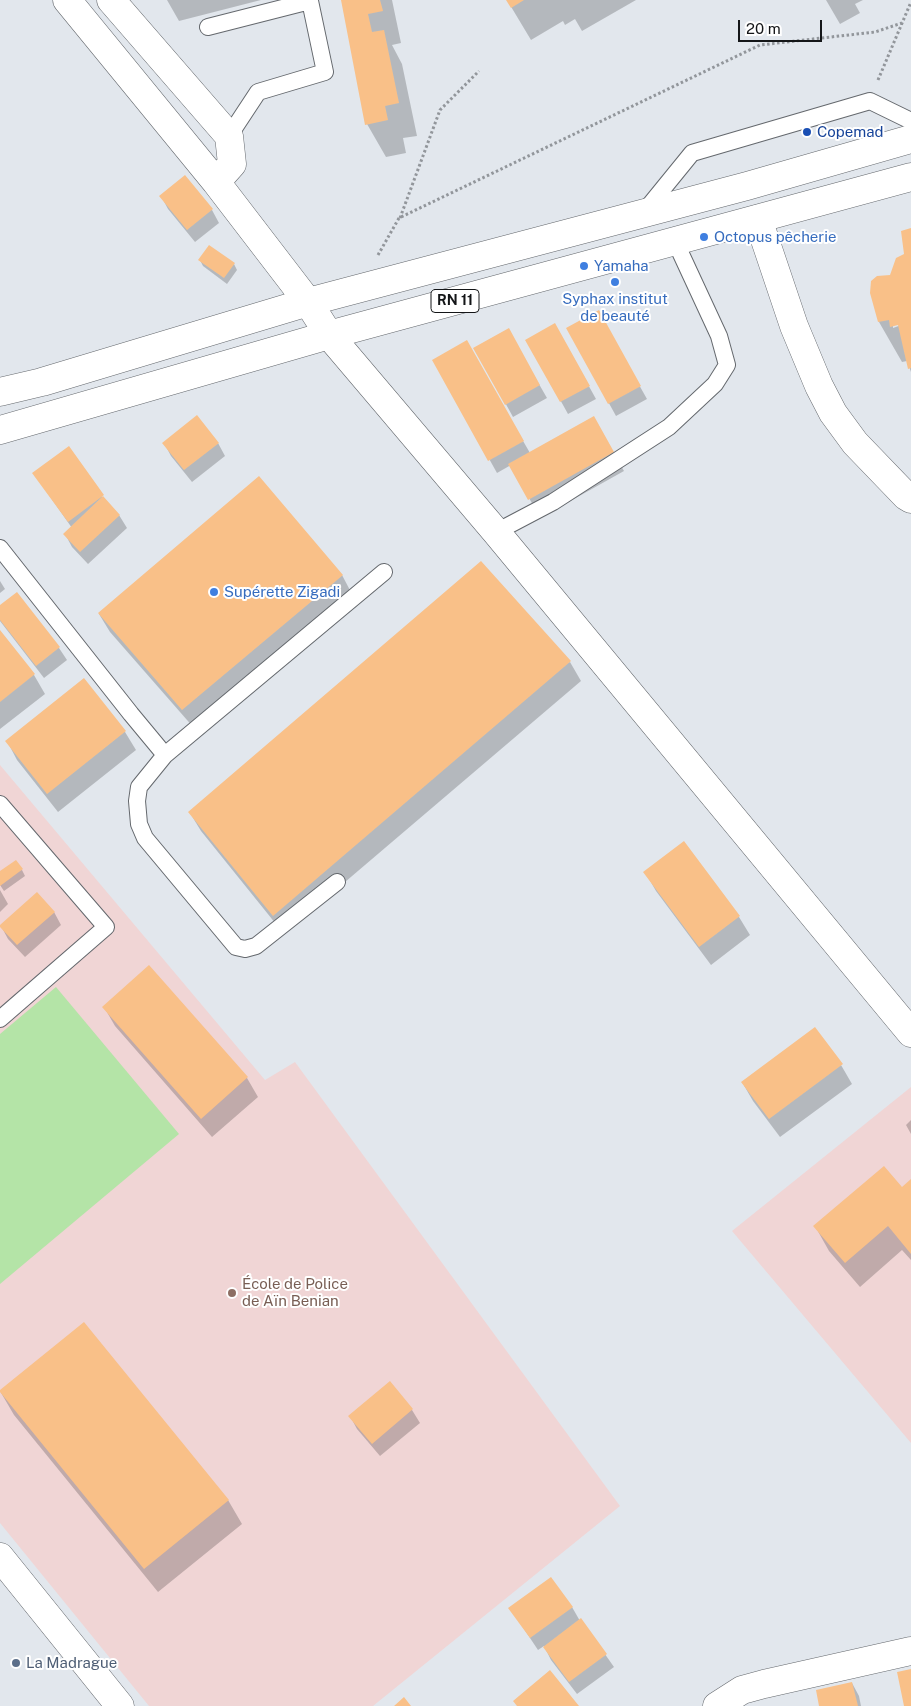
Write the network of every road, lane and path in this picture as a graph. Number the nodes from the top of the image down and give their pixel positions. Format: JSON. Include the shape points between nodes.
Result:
{"nodes":[{"id":1,"x":67,"y":0,"type":"edge"},
{"id":2,"x":111,"y":0,"type":"edge"},
{"id":3,"x":911,"y":2,"type":"edge"},
{"id":4,"x":902,"y":23,"type":"junction"},
{"id":5,"x":208,"y":27,"type":"dead end"},
{"id":6,"x":479,"y":71,"type":"dead end"},
{"id":7,"x":870,"y":101,"type":"junction"},
{"id":8,"x":911,"y":122,"type":"edge"},
{"id":9,"x":229,"y":136,"type":"junction"},
{"id":10,"x":911,"y":139,"type":"edge"},
{"id":11,"x":911,"y":177,"type":"edge"},
{"id":12,"x":216,"y":182,"type":"junction"},
{"id":13,"x":642,"y":214,"type":"junction"},
{"id":14,"x":399,"y":218,"type":"junction"},
{"id":15,"x":758,"y":219,"type":"junction"},
{"id":16,"x":675,"y":241,"type":"junction"},
{"id":17,"x":359,"y":288,"type":"junction"},
{"id":18,"x":308,"y":302,"type":"junction"},
{"id":19,"x":329,"y":335,"type":"junction"},
{"id":20,"x":2,"y":389,"type":"edge"},
{"id":21,"x":0,"y":430,"type":"edge"},
{"id":22,"x":910,"y":498,"type":"edge"},
{"id":23,"x":496,"y":532,"type":"junction"},
{"id":24,"x":0,"y":548,"type":"edge"},
{"id":25,"x":384,"y":572,"type":"dead end"},
{"id":26,"x":165,"y":755,"type":"junction"},
{"id":27,"x":0,"y":804,"type":"edge"},
{"id":28,"x":337,"y":882,"type":"dead end"},
{"id":29,"x":0,"y":1019,"type":"edge"},
{"id":30,"x":911,"y":1033,"type":"edge"},
{"id":31,"x":0,"y":1557,"type":"edge"},
{"id":32,"x":911,"y":1651,"type":"edge"},
{"id":33,"x":120,"y":1706,"type":"edge"},
{"id":34,"x":717,"y":1706,"type":"edge"}],
"edges":[{"from":1,"to":12,"type":"street"},
{"from":2,"to":9,"type":"street"},
{"from":3,"to":4,"type":"path"},
{"from":4,"to":7,"type":"path"},
{"from":4,"to":14,"type":"path","via":[[875,32],[760,45]]},
{"from":5,"to":9,"type":"lane","via":[[310,1],[325,72],[258,92]]},
{"from":6,"to":14,"type":"path","via":[[440,110]]},
{"from":7,"to":8,"type":"lane"},
{"from":7,"to":13,"type":"lane","via":[[692,153]]},
{"from":9,"to":12,"type":"street","via":[[232,164]]},
{"from":10,"to":13,"type":"street","number":"RN 11"},
{"from":11,"to":15,"type":"street","number":"RN 11"},
{"from":12,"to":18,"type":"street"},
{"from":13,"to":17,"type":"street","number":"RN 11"},
{"from":14,"to":17,"type":"path"},
{"from":15,"to":16,"type":"street","number":"RN 11"},
{"from":15,"to":22,"type":"street","via":[[794,326],[830,407],[855,442]]},
{"from":16,"to":19,"type":"street","number":"RN 11"},
{"from":16,"to":23,"type":"lane","via":[[719,336],[727,364],[715,384],[669,427],[553,502]]},
{"from":17,"to":18,"type":"street","number":"RN 11"},
{"from":18,"to":19,"type":"street"},
{"from":18,"to":20,"type":"street","number":"RN 11","via":[[42,382]]},
{"from":19,"to":21,"type":"street","number":"RN 11"},
{"from":19,"to":23,"type":"street"},
{"from":23,"to":30,"type":"street"},
{"from":24,"to":26,"type":"lane"},
{"from":25,"to":26,"type":"lane"},
{"from":26,"to":28,"type":"lane","via":[[140,787],[137,801],[139,824],[145,838],[236,947],[256,946]]},
{"from":27,"to":29,"type":"lane","via":[[106,927]]},
{"from":31,"to":33,"type":"street"},
{"from":32,"to":34,"type":"street","via":[[742,1690]]}]}
